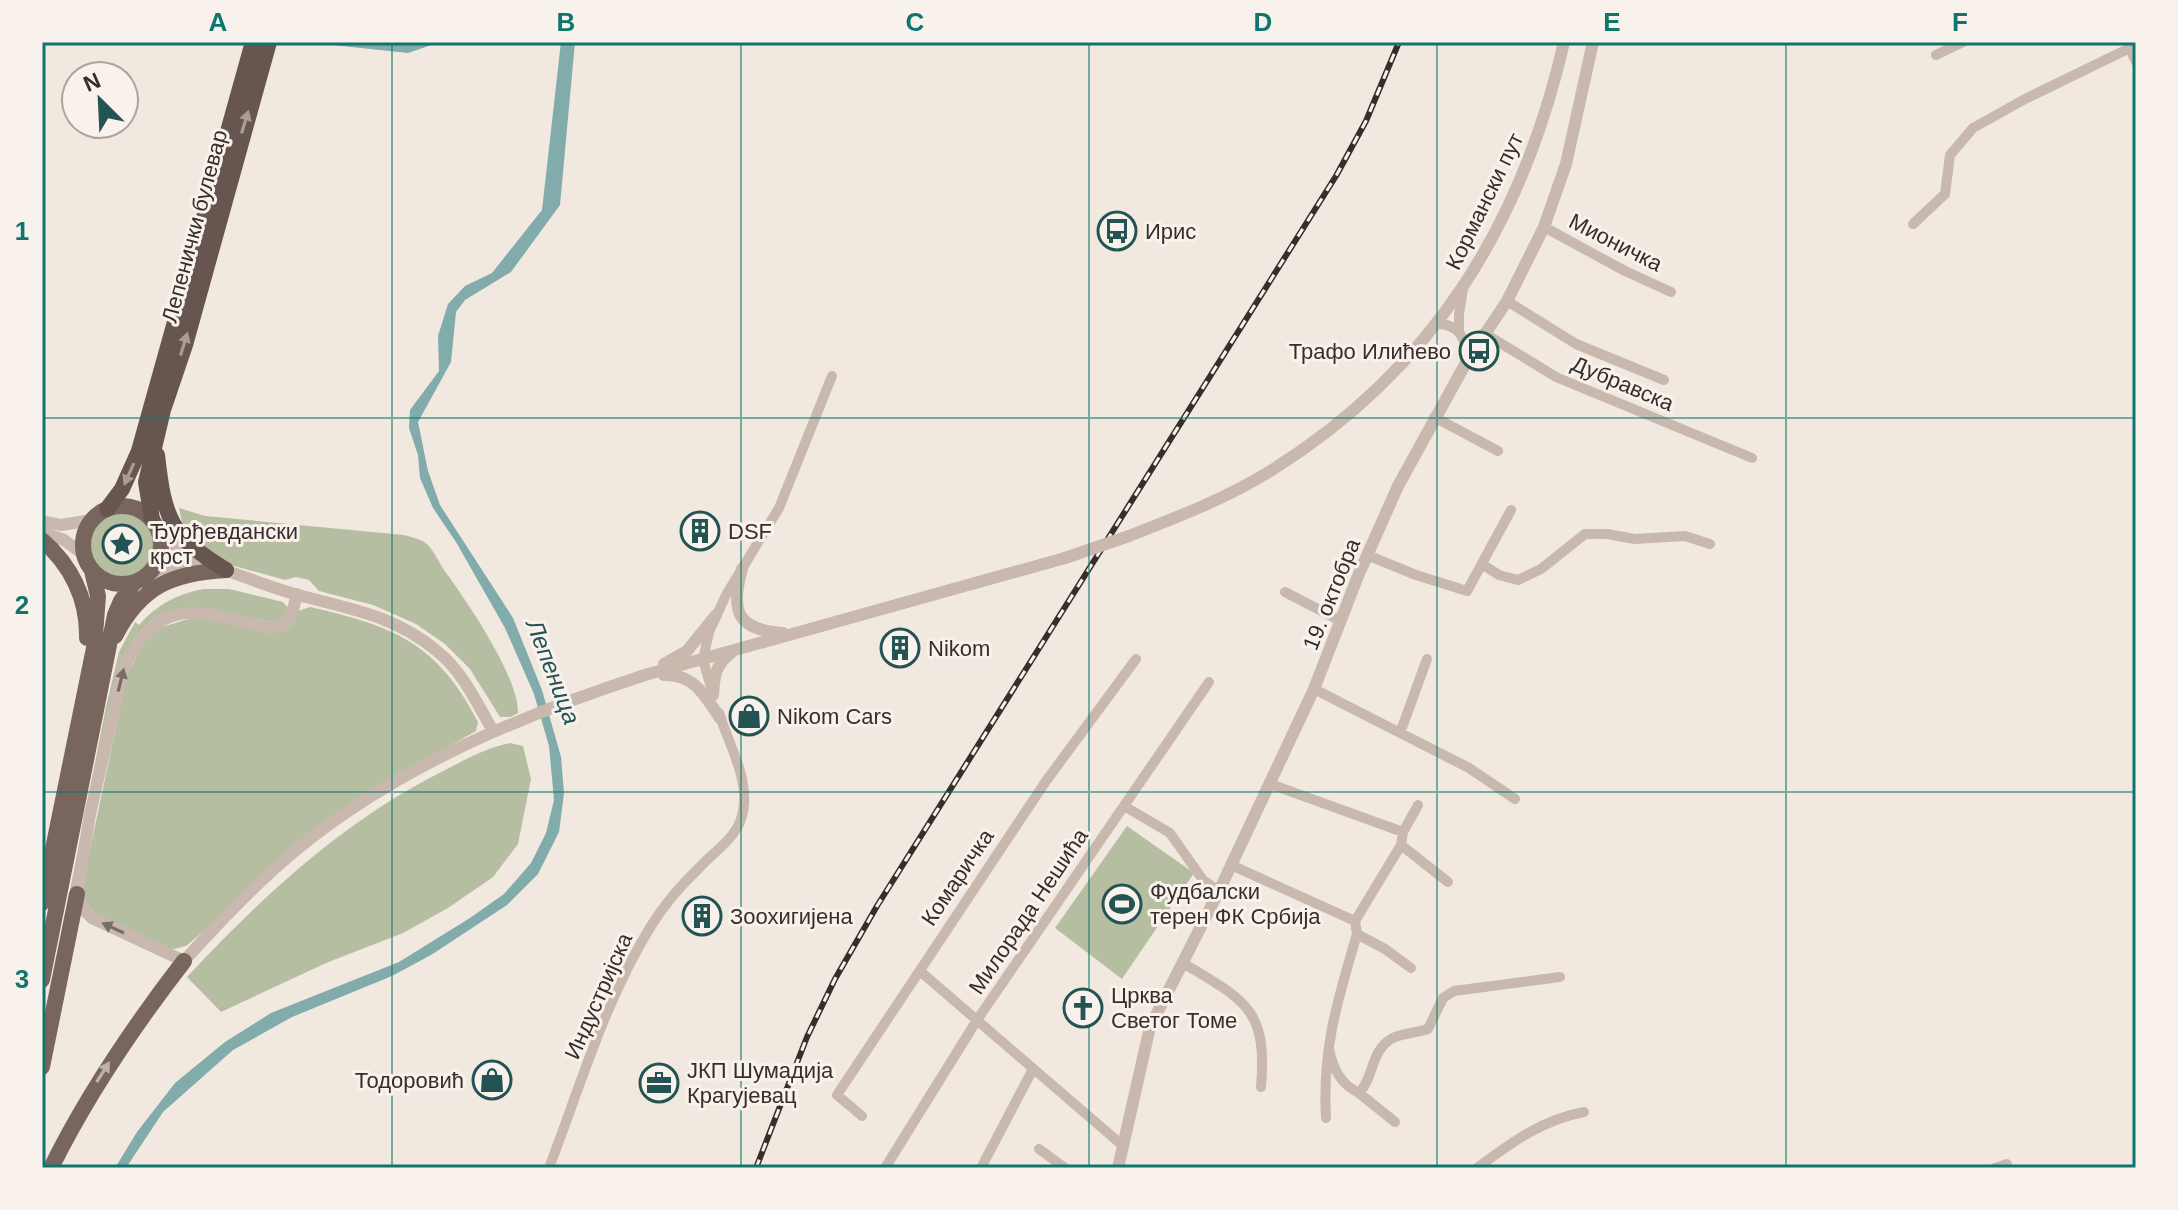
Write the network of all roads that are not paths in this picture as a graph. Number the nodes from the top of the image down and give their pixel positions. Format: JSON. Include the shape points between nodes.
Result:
{"nodes":[{"id":1,"x":1564,"y":42,"type":"edge"},
{"id":2,"x":1593,"y":42,"type":"edge"},
{"id":3,"x":1963,"y":42,"type":"edge"},
{"id":4,"x":2133,"y":45,"type":"edge"},
{"id":5,"x":260,"y":46,"type":"edge"},
{"id":6,"x":1936,"y":55,"type":"dead end"},
{"id":7,"x":2136,"y":62,"type":"edge"},
{"id":8,"x":1913,"y":224,"type":"dead end"},
{"id":9,"x":1544,"y":227,"type":"junction"},
{"id":10,"x":1463,"y":289,"type":"junction"},
{"id":11,"x":1671,"y":292,"type":"dead end"},
{"id":12,"x":1507,"y":301,"type":"junction"},
{"id":13,"x":1436,"y":324,"type":"junction"},
{"id":14,"x":1462,"y":336,"type":"junction"},
{"id":15,"x":1481,"y":337,"type":"junction"},
{"id":16,"x":1467,"y":361,"type":"junction"},
{"id":17,"x":832,"y":376,"type":"dead end"},
{"id":18,"x":1664,"y":380,"type":"dead end"},
{"id":19,"x":1434,"y":417,"type":"junction"},
{"id":20,"x":155,"y":442,"type":"junction"},
{"id":21,"x":1498,"y":451,"type":"dead end"},
{"id":22,"x":1752,"y":458,"type":"dead end"},
{"id":23,"x":107,"y":509,"type":"junction"},
{"id":24,"x":1511,"y":510,"type":"dead end"},
{"id":25,"x":92,"y":520,"type":"junction"},
{"id":26,"x":42,"y":521,"type":"edge"},
{"id":27,"x":154,"y":523,"type":"junction"},
{"id":28,"x":42,"y":532,"type":"edge"},
{"id":29,"x":42,"y":540,"type":"edge"},
{"id":30,"x":1710,"y":544,"type":"dead end"},
{"id":31,"x":84,"y":555,"type":"junction"},
{"id":32,"x":1367,"y":555,"type":"junction"},
{"id":33,"x":1482,"y":564,"type":"junction"},
{"id":34,"x":742,"y":569,"type":"junction"},
{"id":35,"x":226,"y":570,"type":"junction"},
{"id":36,"x":92,"y":571,"type":"junction"},
{"id":37,"x":141,"y":579,"type":"junction"},
{"id":38,"x":1285,"y":592,"type":"dead end"},
{"id":39,"x":297,"y":594,"type":"junction"},
{"id":40,"x":716,"y":615,"type":"junction"},
{"id":41,"x":1339,"y":620,"type":"junction"},
{"id":42,"x":790,"y":634,"type":"junction"},
{"id":43,"x":110,"y":648,"type":"junction"},
{"id":44,"x":733,"y":651,"type":"junction"},
{"id":45,"x":1136,"y":659,"type":"dead end"},
{"id":46,"x":1427,"y":659,"type":"dead end"},
{"id":47,"x":703,"y":660,"type":"junction"},
{"id":48,"x":91,"y":663,"type":"junction"},
{"id":49,"x":645,"y":675,"type":"junction"},
{"id":50,"x":1209,"y":682,"type":"dead end"},
{"id":51,"x":612,"y":686,"type":"junction"},
{"id":52,"x":1314,"y":689,"type":"junction"},
{"id":53,"x":713,"y":695,"type":"junction"},
{"id":54,"x":720,"y":718,"type":"junction"},
{"id":55,"x":493,"y":731,"type":"junction"},
{"id":56,"x":1400,"y":733,"type":"junction"},
{"id":57,"x":1270,"y":784,"type":"junction"},
{"id":58,"x":1515,"y":799,"type":"dead end"},
{"id":59,"x":1418,"y":805,"type":"dead end"},
{"id":60,"x":1124,"y":806,"type":"junction"},
{"id":61,"x":1403,"y":832,"type":"junction"},
{"id":62,"x":1401,"y":845,"type":"junction"},
{"id":63,"x":1231,"y":865,"type":"junction"},
{"id":64,"x":1448,"y":882,"type":"dead end"},
{"id":65,"x":1219,"y":891,"type":"junction"},
{"id":66,"x":77,"y":894,"type":"junction"},
{"id":67,"x":42,"y":903,"type":"edge"},
{"id":68,"x":1355,"y":921,"type":"junction"},
{"id":69,"x":1357,"y":934,"type":"junction"},
{"id":70,"x":184,"y":961,"type":"junction"},
{"id":71,"x":1183,"y":963,"type":"junction"},
{"id":72,"x":1411,"y":968,"type":"dead end"},
{"id":73,"x":921,"y":972,"type":"junction"},
{"id":74,"x":1560,"y":977,"type":"dead end"},
{"id":75,"x":42,"y":980,"type":"edge"},
{"id":76,"x":977,"y":1020,"type":"junction"},
{"id":77,"x":1329,"y":1049,"type":"junction"},
{"id":78,"x":42,"y":1067,"type":"edge"},
{"id":79,"x":1033,"y":1069,"type":"junction"},
{"id":80,"x":1261,"y":1087,"type":"dead end"},
{"id":81,"x":1359,"y":1093,"type":"junction"},
{"id":82,"x":1584,"y":1112,"type":"dead end"},
{"id":83,"x":862,"y":1116,"type":"dead end"},
{"id":84,"x":1326,"y":1118,"type":"dead end"},
{"id":85,"x":1395,"y":1122,"type":"dead end"},
{"id":86,"x":1122,"y":1145,"type":"junction"},
{"id":87,"x":1039,"y":1149,"type":"dead end"},
{"id":88,"x":2007,"y":1166,"type":"edge"},
{"id":89,"x":51,"y":1168,"type":"edge"},
{"id":90,"x":549,"y":1168,"type":"edge"},
{"id":91,"x":885,"y":1168,"type":"edge"},
{"id":92,"x":981,"y":1168,"type":"edge"},
{"id":93,"x":1065,"y":1168,"type":"edge"},
{"id":94,"x":1118,"y":1168,"type":"edge"},
{"id":95,"x":1477,"y":1168,"type":"edge"},
{"id":96,"x":1995,"y":1168,"type":"edge"}],
"edges":[{"from":1,"to":10,"type":"street","name":"Кормански пут","via":[[1530,158]]},
{"from":2,"to":9,"type":"street","name":"19. октобра","via":[[1566,164]]},
{"from":3,"to":6,"type":"street"},
{"from":4,"to":7,"type":"street"},
{"from":4,"to":8,"type":"street","via":[[1973,128],[1950,155],[1945,194]]},
{"from":20,"to":5,"type":"highway","name":"Лепенички булевар","one_way":true,"via":[[185,345]]},
{"from":5,"to":23,"type":"highway","one_way":true,"via":[[139,451]]},
{"from":9,"to":11,"type":"street","name":"Мионичка"},
{"from":9,"to":12,"type":"street","name":"19. октобра"},
{"from":10,"to":13,"type":"street","name":"Кормански пут"},
{"from":10,"to":14,"type":"street"},
{"from":12,"to":15,"type":"street","name":"19. октобра"},
{"from":12,"to":18,"type":"street","via":[[1576,344]]},
{"from":13,"to":14,"type":"street","via":[[1451,326]]},
{"from":13,"to":42,"type":"street","name":"Кормански пут","bridge":true,"via":[[1365,399],[1310,445],[1225,496],[1065,558]]},
{"from":14,"to":15,"type":"street","via":[[1471,343]]},
{"from":14,"to":16,"type":"street"},
{"from":15,"to":16,"type":"street","name":"19. октобра"},
{"from":15,"to":22,"type":"street","name":"Дубравска","via":[[1556,377]]},
{"from":16,"to":19,"type":"street","name":"19. октобра"},
{"from":17,"to":34,"type":"street","via":[[779,508]]},
{"from":19,"to":21,"type":"street"},
{"from":19,"to":32,"type":"street","name":"19. октобра"},
{"from":20,"to":27,"type":"highway","name":"Лепенички булевар","via":[[146,482]]},
{"from":20,"to":35,"type":"highway","via":[[163,500],[176,531]]},
{"from":23,"to":25,"type":"main road"},
{"from":23,"to":27,"type":"main road","via":[[131,507]]},
{"from":24,"to":33,"type":"street"},
{"from":25,"to":26,"type":"street","via":[[61,525]]},
{"from":25,"to":31,"type":"main road","via":[[84,536]]},
{"from":27,"to":35,"type":"street","via":[[180,550]]},
{"from":27,"to":37,"type":"main road","via":[[161,554]]},
{"from":28,"to":31,"type":"street"},
{"from":29,"to":48,"type":"main road","via":[[81,594]]},
{"from":30,"to":33,"type":"street","via":[[1685,536],[1585,534],[1518,580]]},
{"from":31,"to":36,"type":"main road"},
{"from":32,"to":33,"type":"street","via":[[1467,591]]},
{"from":32,"to":41,"type":"street","name":"19. октобра"},
{"from":34,"to":40,"type":"street"},
{"from":34,"to":42,"type":"street","via":[[735,594],[737,612],[758,630]]},
{"from":35,"to":37,"type":"street","via":[[191,565]]},
{"from":35,"to":39,"type":"street"},
{"from":35,"to":43,"type":"main road","via":[[160,584],[132,608]]},
{"from":36,"to":37,"type":"main road","via":[[121,585]]},
{"from":36,"to":48,"type":"main road","via":[[98,596]]},
{"from":37,"to":43,"type":"main road","via":[[119,604]]},
{"from":38,"to":41,"type":"street"},
{"from":39,"to":55,"type":"street","via":[[398,624],[439,652],[462,677]]},
{"from":66,"to":39,"type":"street","one_way":true,"via":[[90,814],[123,670],[133,649],[150,629],[185,613],[281,626],[289,619]]},
{"from":40,"to":47,"type":"street"},
{"from":40,"to":51,"type":"street","via":[[687,651]]},
{"from":41,"to":52,"type":"street","name":"19. октобра"},
{"from":42,"to":44,"type":"street","name":"Кормански пут"},
{"from":43,"to":75,"type":"main road"},
{"from":44,"to":47,"type":"street","name":"Кормански пут"},
{"from":44,"to":53,"type":"street","via":[[720,662]]},
{"from":45,"to":73,"type":"street","name":"Комаричка","via":[[1046,781]]},
{"from":46,"to":56,"type":"street"},
{"from":47,"to":49,"type":"street","name":"Кормански пут"},
{"from":47,"to":53,"type":"street","name":"Индустријска"},
{"from":48,"to":67,"type":"main road"},
{"from":49,"to":51,"type":"street","name":"Кормански пут"},
{"from":49,"to":54,"type":"street","via":[[671,674],[692,681]]},
{"from":50,"to":60,"type":"street","name":"Милорада Нешића"},
{"from":51,"to":55,"type":"street"},
{"from":52,"to":56,"type":"street"},
{"from":52,"to":57,"type":"street","name":"19. октобра"},
{"from":53,"to":54,"type":"street","name":"Индустријска"},
{"from":54,"to":90,"type":"street","name":"Индустријска","via":[[744,787],[741,821],[668,902],[639,946]]},
{"from":55,"to":70,"type":"street","via":[[415,771],[313,837]]},
{"from":56,"to":58,"type":"street"},
{"from":57,"to":61,"type":"street"},
{"from":57,"to":63,"type":"street","name":"19. октобра"},
{"from":59,"to":61,"type":"street"},
{"from":60,"to":65,"type":"street","via":[[1170,833],[1203,880]]},
{"from":60,"to":76,"type":"street","name":"Милорада Нешића"},
{"from":61,"to":62,"type":"street"},
{"from":62,"to":64,"type":"street"},
{"from":62,"to":68,"type":"street"},
{"from":63,"to":65,"type":"street","name":"19. октобра"},
{"from":63,"to":68,"type":"street"},
{"from":65,"to":71,"type":"street","name":"19. октобра"},
{"from":70,"to":66,"type":"street","one_way":true,"via":[[92,918]]},
{"from":66,"to":78,"type":"main road"},
{"from":68,"to":69,"type":"street"},
{"from":69,"to":72,"type":"street"},
{"from":69,"to":77,"type":"street"},
{"from":89,"to":70,"type":"main road","one_way":true,"via":[[113,1055]]},
{"from":71,"to":80,"type":"street","via":[[1238,998],[1254,1017],[1263,1054]]},
{"from":71,"to":86,"type":"street","name":"19. октобра","via":[[1150,1027]]},
{"from":73,"to":76,"type":"street"},
{"from":73,"to":83,"type":"street","name":"Комаричка","via":[[837,1095]]},
{"from":74,"to":81,"type":"street","via":[[1447,994],[1428,1029],[1383,1045]]},
{"from":76,"to":79,"type":"street"},
{"from":76,"to":91,"type":"street","name":"Милорада Нешића"},
{"from":77,"to":81,"type":"street","via":[[1338,1075]]},
{"from":77,"to":84,"type":"street"},
{"from":79,"to":86,"type":"street"},
{"from":79,"to":92,"type":"street"},
{"from":81,"to":85,"type":"street"},
{"from":82,"to":95,"type":"street","via":[[1532,1129]]},
{"from":86,"to":94,"type":"street","name":"19. октобра"},
{"from":87,"to":93,"type":"street"},
{"from":88,"to":96,"type":"street"}]}
